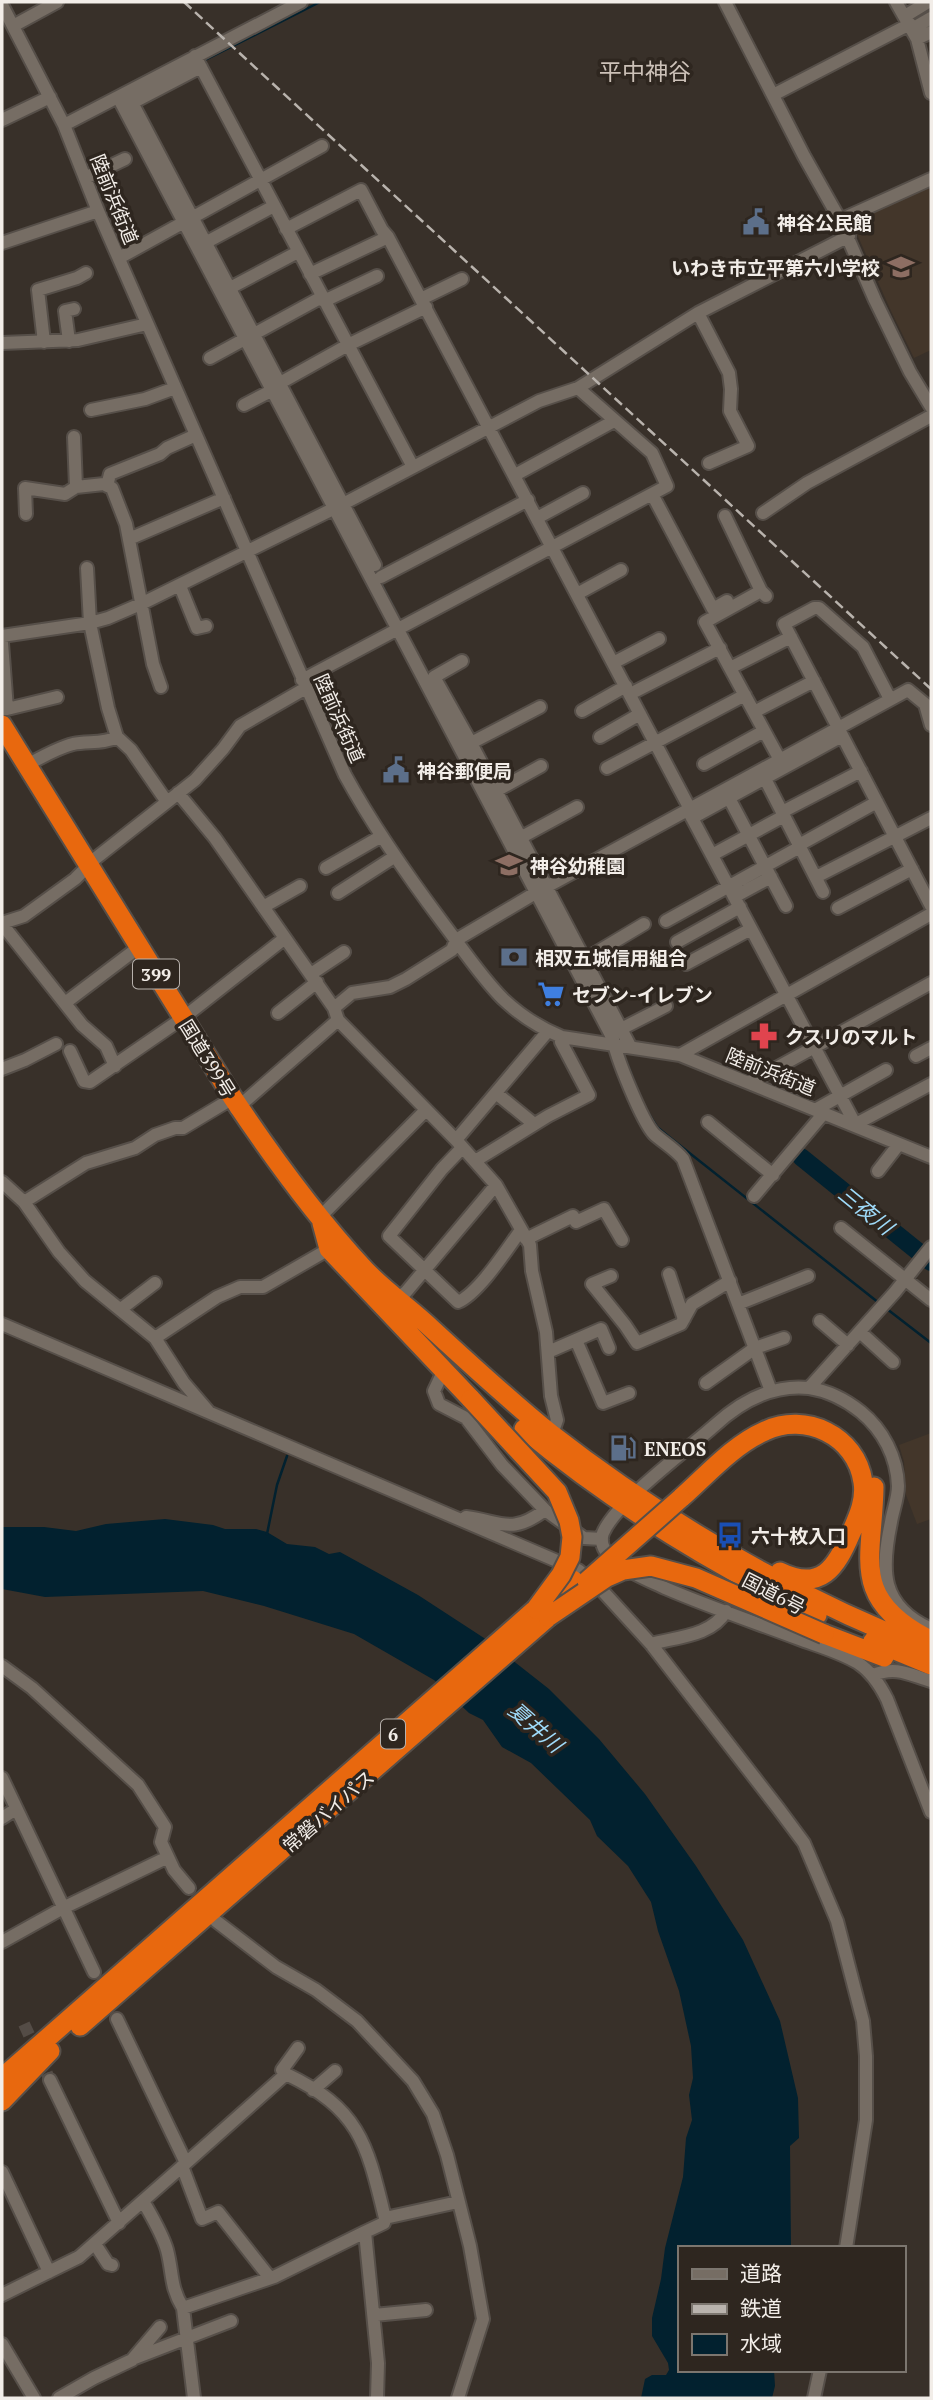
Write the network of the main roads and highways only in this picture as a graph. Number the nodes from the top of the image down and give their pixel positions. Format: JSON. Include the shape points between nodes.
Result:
{"nodes":[{"id":1,"x":4,"y":714,"type":"edge"},
{"id":2,"x":321,"y":1216,"type":"junction"},
{"id":3,"x":396,"y":1300,"type":"junction"},
{"id":4,"x":676,"y":1495,"type":"junction"},
{"id":5,"x":630,"y":1500,"type":"junction"},
{"id":6,"x":673,"y":1518,"type":"junction"},
{"id":7,"x":542,"y":1613,"type":"junction"},
{"id":8,"x":931,"y":1640,"type":"edge"},
{"id":9,"x":931,"y":1650,"type":"edge"},
{"id":10,"x":931,"y":1665,"type":"edge"},
{"id":11,"x":931,"y":1674,"type":"edge"},
{"id":12,"x":221,"y":1895,"type":"junction"},
{"id":13,"x":98,"y":1981,"type":"junction"},
{"id":14,"x":51,"y":2050,"type":"junction"},
{"id":15,"x":2,"y":2067,"type":"edge"},
{"id":16,"x":2,"y":2078,"type":"edge"},
{"id":17,"x":2,"y":2092,"type":"edge"},
{"id":18,"x":2,"y":2101,"type":"edge"}],
"edges":[{"from":1,"to":2,"type":"highway","name":"国道399号","number":"399","via":[[27,765],[236,1105]]},
{"from":2,"to":3,"type":"highway","name":"国道399号","number":"399"},
{"from":2,"to":7,"type":"highway","number":"6","bridge":true,"via":[[329,1249],[557,1492],[569,1521],[570,1558]]},
{"from":3,"to":5,"type":"highway","name":"国道399号","number":"399"},
{"from":3,"to":5,"type":"highway","name":"国道399号","number":"399","via":[[411,1324],[506,1413],[584,1478]]},
{"from":4,"to":6,"type":"highway","number":"6","via":[[746,1441],[789,1424],[833,1433],[851,1454],[863,1482],[859,1515],[840,1559],[828,1573],[816,1578],[788,1575]]},
{"from":4,"to":7,"type":"highway","name":"常磐バイパス","number":"6","bridge":true},
{"from":4,"to":8,"type":"highway","number":"6","via":[[741,1432],[760,1420],[800,1412],[835,1422],[859,1444],[872,1470],[874,1513],[868,1549],[872,1584],[889,1612]]},
{"from":5,"to":6,"type":"highway","name":"国道6号","number":"6"},
{"from":5,"to":10,"type":"highway","name":"国道6号","via":[[762,1588]]},
{"from":6,"to":9,"type":"highway","name":"国道6号","number":"6","via":[[803,1593]]},
{"from":7,"to":11,"type":"highway","bridge":true,"via":[[623,1570],[651,1566],[696,1578]]},
{"from":7,"to":12,"type":"highway","name":"常磐バイパス","number":"6"},
{"from":12,"to":13,"type":"highway","name":"常磐バイパス","number":"6"},
{"from":12,"to":14,"type":"highway","name":"常磐バイパス","number":"6"},
{"from":13,"to":15,"type":"highway"},
{"from":13,"to":16,"type":"highway","name":"常磐バイパス","number":"6"},
{"from":14,"to":17,"type":"highway","name":"常磐バイパス","number":"6"},
{"from":14,"to":18,"type":"highway"}]}
